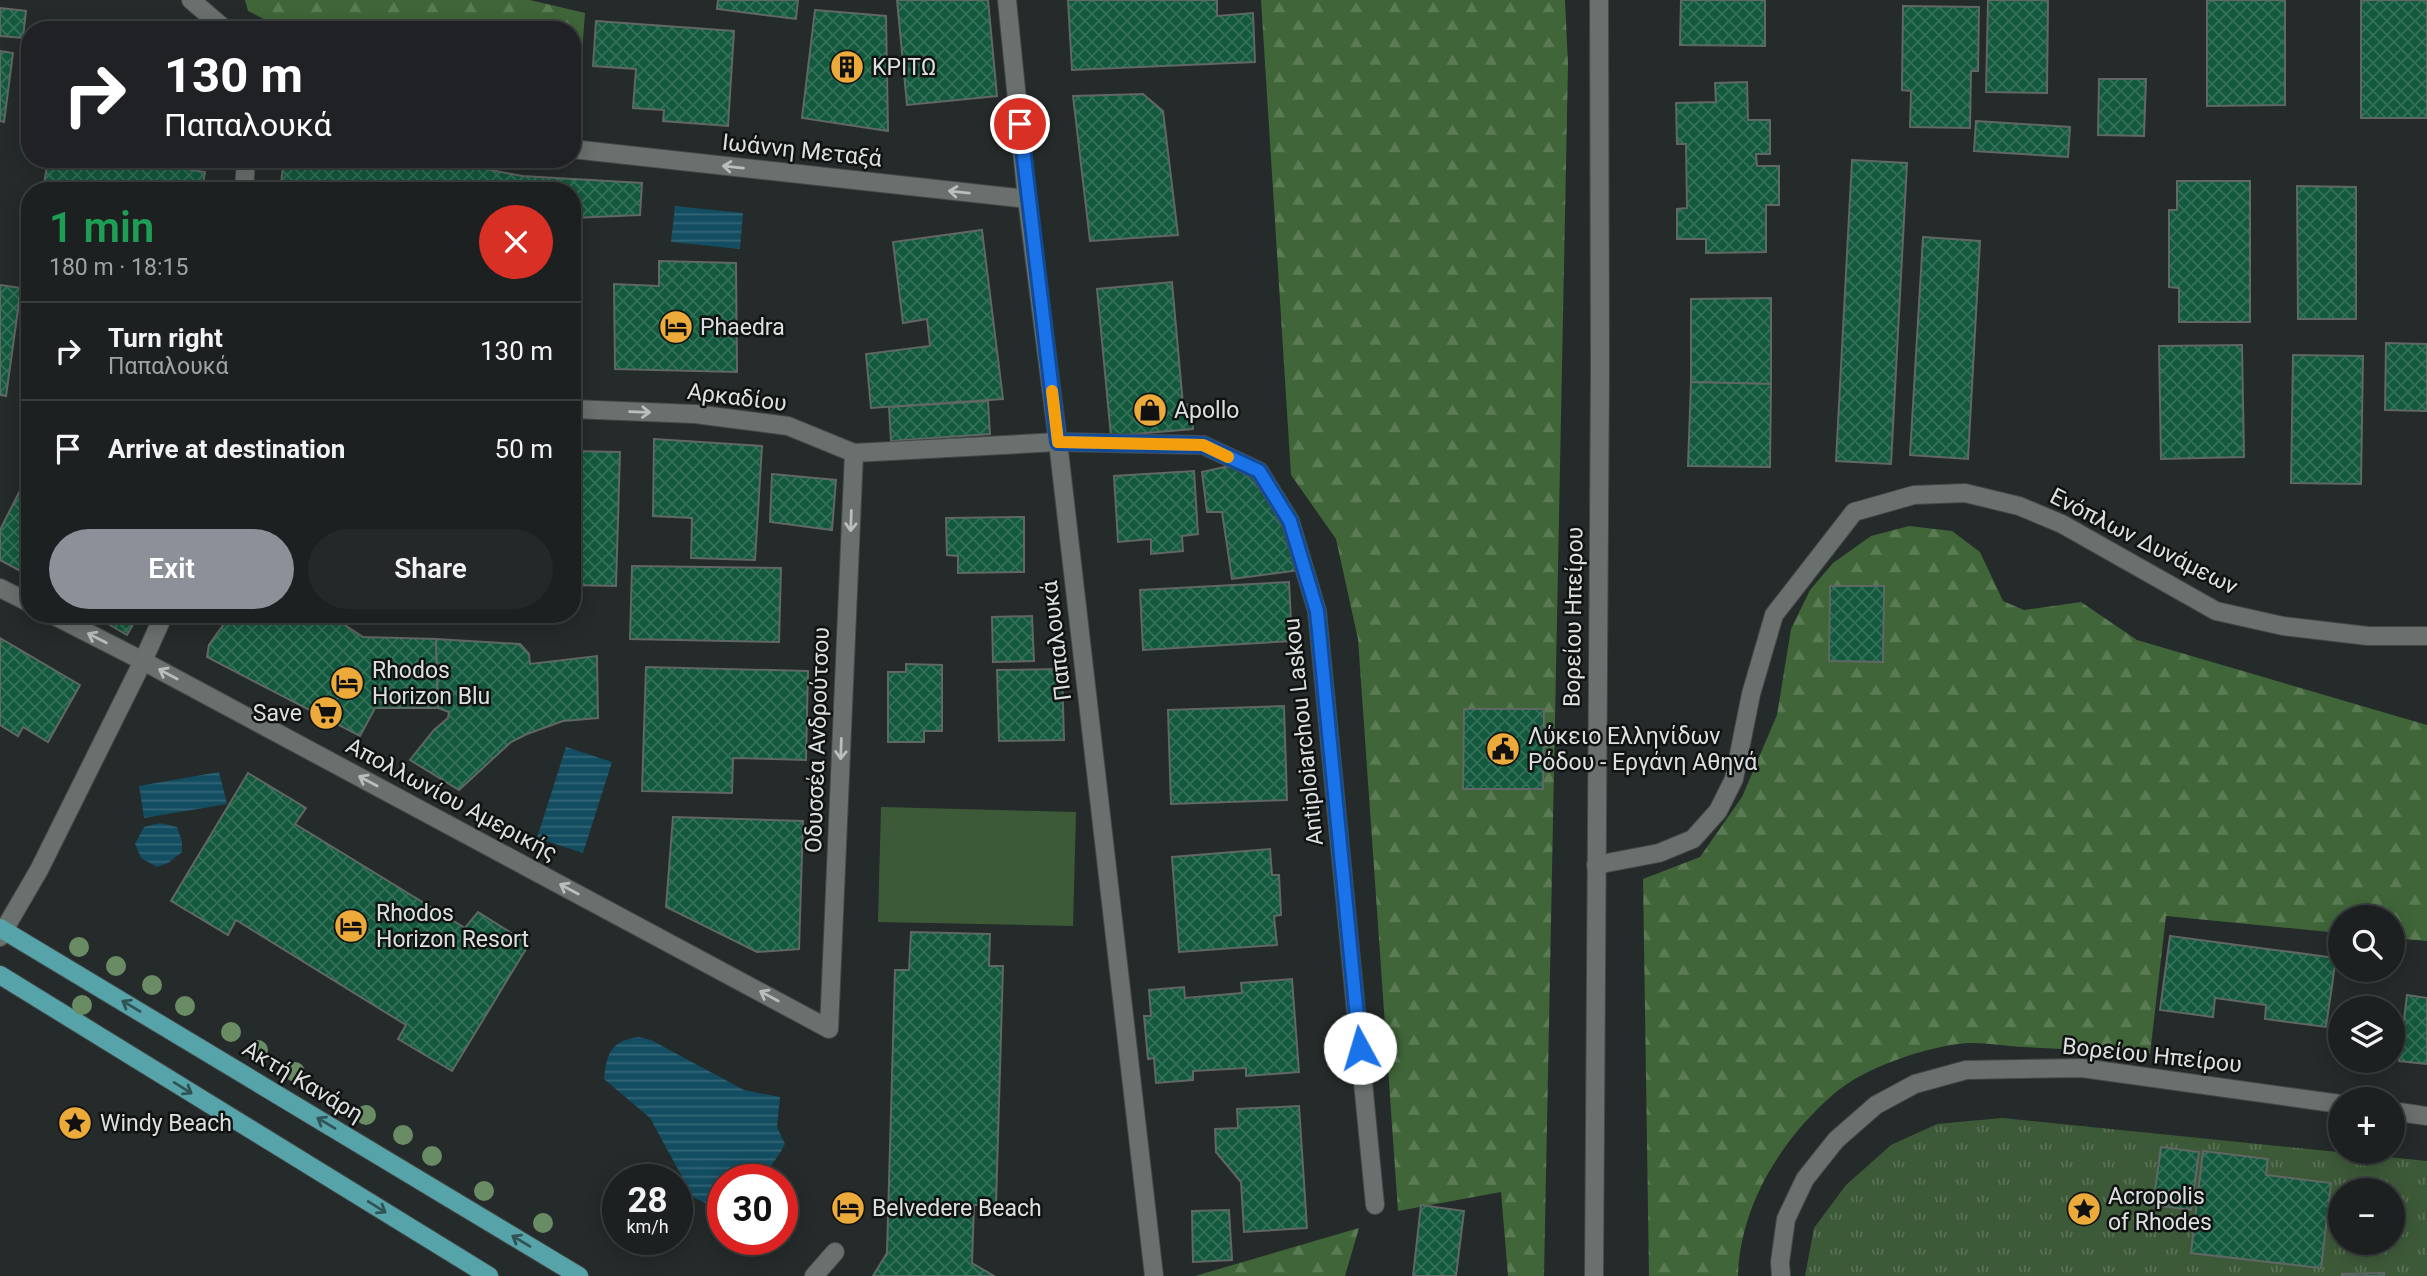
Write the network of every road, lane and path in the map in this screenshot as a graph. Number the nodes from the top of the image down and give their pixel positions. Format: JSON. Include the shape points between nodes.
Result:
{"nodes":[{"id":1,"x":191,"y":0,"type":"edge"},
{"id":2,"x":1007,"y":0,"type":"edge"},
{"id":3,"x":1599,"y":0,"type":"edge"},
{"id":4,"x":216,"y":21,"type":"edge"},
{"id":5,"x":581,"y":150,"type":"edge"},
{"id":6,"x":1027,"y":199,"type":"junction"},
{"id":7,"x":581,"y":409,"type":"edge"},
{"id":8,"x":1058,"y":442,"type":"junction"},
{"id":9,"x":854,"y":453,"type":"junction"},
{"id":10,"x":0,"y":588,"type":"edge"},
{"id":11,"x":21,"y":598,"type":"edge"},
{"id":12,"x":69,"y":623,"type":"edge"},
{"id":13,"x":160,"y":623,"type":"edge"},
{"id":14,"x":2427,"y":636,"type":"edge"},
{"id":15,"x":143,"y":661,"type":"junction"},
{"id":16,"x":1595,"y":865,"type":"junction"},
{"id":17,"x":1,"y":932,"type":"edge"},
{"id":18,"x":0,"y":975,"type":"edge"},
{"id":19,"x":829,"y":1029,"type":"joint"},
{"id":20,"x":2328,"y":1102,"type":"edge"},
{"id":21,"x":2405,"y":1113,"type":"edge"},
{"id":22,"x":2427,"y":1116,"type":"edge"},
{"id":23,"x":1375,"y":1205,"type":"dead end"},
{"id":24,"x":835,"y":1252,"type":"dead end"},
{"id":25,"x":489,"y":1276,"type":"edge"},
{"id":26,"x":579,"y":1276,"type":"edge"},
{"id":27,"x":814,"y":1276,"type":"edge"},
{"id":28,"x":1154,"y":1276,"type":"edge"},
{"id":29,"x":1594,"y":1276,"type":"edge"},
{"id":30,"x":1781,"y":1276,"type":"edge"}],
"edges":[{"from":1,"to":4,"type":"street"},
{"from":2,"to":6,"type":"street","name":"Παπαλουκά"},
{"from":3,"to":16,"type":"street","name":"Βορείου Ηπείρου"},
{"from":6,"to":5,"type":"street","name":"Ιωάννη Μεταξά","one_way":true},
{"from":6,"to":8,"type":"street","name":"Παπαλουκά"},
{"from":7,"to":9,"type":"street","name":"Αρκαδίου","one_way":true,"via":[[695,414],[788,426]]},
{"from":8,"to":9,"type":"street","name":"Αρκαδίου"},
{"from":8,"to":23,"type":"street","name":"Antiploiarchou Laskou","via":[[1203,445],[1259,471],[1290,521],[1317,611]]},
{"from":8,"to":28,"type":"street","name":"Παπαλουκά"},
{"from":9,"to":19,"type":"street","name":"Οδυσσέα Ανδρούτσου","one_way":true},
{"from":10,"to":11,"type":"street"},
{"from":15,"to":12,"type":"street","name":"Απολλωνίου Αμερικής","one_way":true},
{"from":13,"to":15,"type":"street"},
{"from":14,"to":16,"type":"street","name":"Ενόπλων Δυνάμεων","via":[[2356,635],[2216,611],[2062,524],[2019,506],[1965,492],[1914,495],[1854,512],[1774,615],[1751,694],[1734,779],[1718,811],[1693,839],[1659,853]]},
{"from":15,"to":17,"type":"street","via":[[24,898]]},
{"from":19,"to":15,"type":"street","name":"Απολλωνίου Αμερικής","one_way":true},
{"from":16,"to":29,"type":"street","name":"Βορείου Ηπείρου"},
{"from":26,"to":17,"type":"main road","name":"Ακτή Κανάρη","one_way":true},
{"from":18,"to":25,"type":"main road","one_way":true},
{"from":20,"to":30,"type":"street","name":"Βορείου Ηπείρου","via":[[2082,1068],[1966,1070],[1915,1084],[1876,1105],[1836,1140],[1805,1179],[1786,1219]]},
{"from":21,"to":22,"type":"street"},
{"from":24,"to":27,"type":"street"}]}
